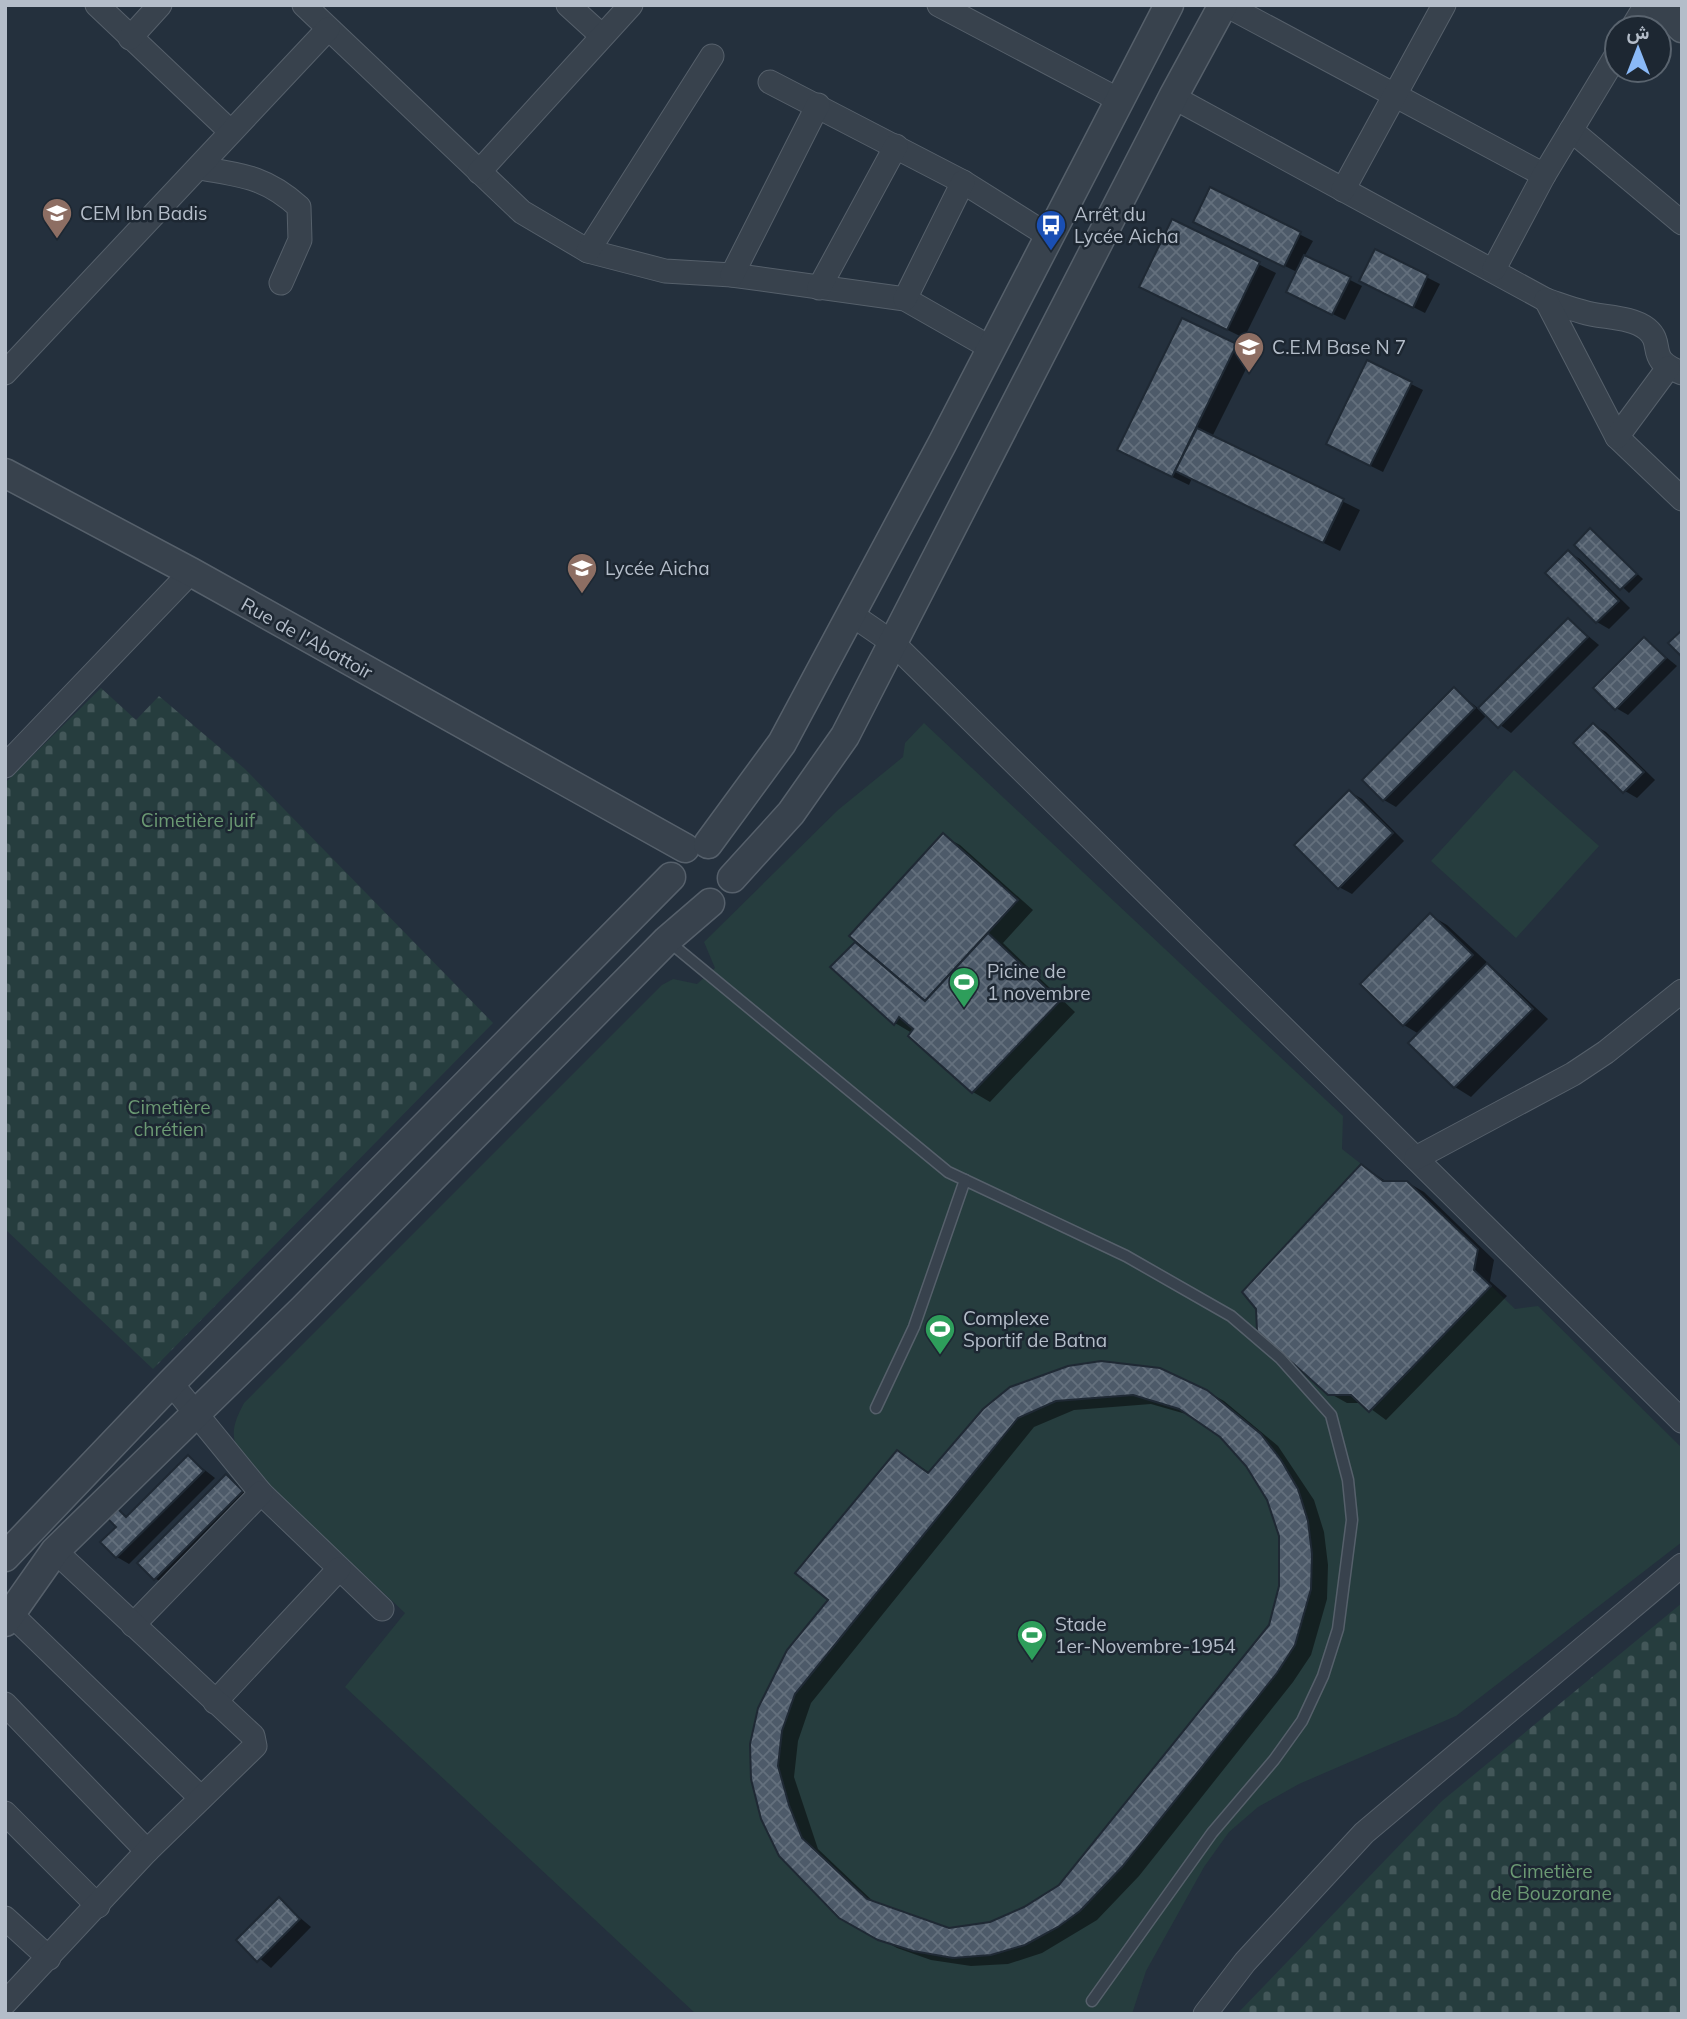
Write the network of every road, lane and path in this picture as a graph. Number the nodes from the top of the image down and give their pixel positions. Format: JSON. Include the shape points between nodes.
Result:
{"nodes":[{"id":1,"x":97,"y":5,"type":"edge"},
{"id":2,"x":160,"y":5,"type":"edge"},
{"id":3,"x":304,"y":5,"type":"edge"},
{"id":4,"x":568,"y":5,"type":"edge"},
{"id":5,"x":631,"y":5,"type":"edge"},
{"id":6,"x":939,"y":5,"type":"edge"},
{"id":7,"x":1169,"y":5,"type":"edge"},
{"id":8,"x":1225,"y":5,"type":"edge"},
{"id":9,"x":1444,"y":5,"type":"edge"},
{"id":10,"x":1659,"y":5,"type":"edge"},
{"id":11,"x":1682,"y":28,"type":"edge"},
{"id":12,"x":328,"y":29,"type":"junction"},
{"id":13,"x":601,"y":35,"type":"junction"},
{"id":14,"x":130,"y":38,"type":"junction"},
{"id":15,"x":712,"y":56,"type":"dead end"},
{"id":16,"x":1603,"y":77,"type":"edge"},
{"id":17,"x":770,"y":82,"type":"dead end"},
{"id":18,"x":1173,"y":97,"type":"junction"},
{"id":19,"x":1394,"y":97,"type":"junction"},
{"id":20,"x":1121,"y":101,"type":"junction"},
{"id":21,"x":818,"y":105,"type":"junction"},
{"id":22,"x":1571,"y":130,"type":"junction"},
{"id":23,"x":230,"y":131,"type":"junction"},
{"id":24,"x":895,"y":146,"type":"junction"},
{"id":25,"x":199,"y":168,"type":"junction"},
{"id":26,"x":479,"y":172,"type":"junction"},
{"id":27,"x":1544,"y":174,"type":"junction"},
{"id":28,"x":963,"y":182,"type":"junction"},
{"id":29,"x":1343,"y":190,"type":"junction"},
{"id":30,"x":1682,"y":223,"type":"edge"},
{"id":31,"x":1049,"y":236,"type":"junction"},
{"id":32,"x":588,"y":251,"type":"junction"},
{"id":33,"x":1494,"y":269,"type":"junction"},
{"id":34,"x":732,"y":275,"type":"junction"},
{"id":35,"x":281,"y":284,"type":"dead end"},
{"id":36,"x":819,"y":288,"type":"junction"},
{"id":37,"x":905,"y":299,"type":"junction"},
{"id":38,"x":1546,"y":300,"type":"junction"},
{"id":39,"x":991,"y":348,"type":"junction"},
{"id":40,"x":1675,"y":371,"type":"edge"},
{"id":41,"x":5,"y":373,"type":"edge"},
{"id":42,"x":1617,"y":437,"type":"junction"},
{"id":43,"x":5,"y":473,"type":"edge"},
{"id":44,"x":1682,"y":499,"type":"edge"},
{"id":45,"x":191,"y":572,"type":"junction"},
{"id":46,"x":851,"y":614,"type":"junction"},
{"id":47,"x":893,"y":643,"type":"junction"},
{"id":48,"x":6,"y":762,"type":"edge"},
{"id":49,"x":697,"y":846,"type":"junction"},
{"id":50,"x":671,"y":877,"type":"junction"},
{"id":51,"x":732,"y":878,"type":"junction"},
{"id":52,"x":710,"y":903,"type":"junction"},
{"id":53,"x":667,"y":940,"type":"junction"},
{"id":54,"x":1682,"y":991,"type":"edge"},
{"id":55,"x":1416,"y":1158,"type":"junction"},
{"id":56,"x":965,"y":1180,"type":"junction"},
{"id":57,"x":171,"y":1383,"type":"junction"},
{"id":58,"x":876,"y":1408,"type":"dead end"},
{"id":59,"x":196,"y":1414,"type":"junction"},
{"id":60,"x":1682,"y":1421,"type":"edge"},
{"id":61,"x":261,"y":1493,"type":"junction"},
{"id":62,"x":55,"y":1551,"type":"junction"},
{"id":63,"x":5,"y":1557,"type":"edge"},
{"id":64,"x":1682,"y":1565,"type":"edge"},
{"id":65,"x":338,"y":1569,"type":"junction"},
{"id":66,"x":382,"y":1609,"type":"dead end"},
{"id":67,"x":8,"y":1618,"type":"edge"},
{"id":68,"x":133,"y":1625,"type":"junction"},
{"id":69,"x":215,"y":1702,"type":"junction"},
{"id":70,"x":5,"y":1704,"type":"edge"},
{"id":71,"x":201,"y":1798,"type":"junction"},
{"id":72,"x":5,"y":1813,"type":"edge"},
{"id":73,"x":147,"y":1851,"type":"junction"},
{"id":74,"x":98,"y":1906,"type":"junction"},
{"id":75,"x":5,"y":1918,"type":"edge"},
{"id":76,"x":49,"y":1958,"type":"junction"},
{"id":77,"x":1092,"y":2001,"type":"dead end"},
{"id":78,"x":5,"y":2003,"type":"edge"},
{"id":79,"x":1205,"y":2014,"type":"edge"}],
"edges":[{"from":1,"to":14,"type":"street"},
{"from":2,"to":14,"type":"street"},
{"from":3,"to":12,"type":"street"},
{"from":4,"to":13,"type":"street"},
{"from":5,"to":13,"type":"street"},
{"from":6,"to":20,"type":"street"},
{"from":7,"to":20,"type":"street"},
{"from":8,"to":18,"type":"street"},
{"from":8,"to":19,"type":"street"},
{"from":9,"to":19,"type":"street"},
{"from":10,"to":11,"type":"street"},
{"from":12,"to":23,"type":"street"},
{"from":12,"to":26,"type":"street"},
{"from":13,"to":26,"type":"street"},
{"from":14,"to":23,"type":"street"},
{"from":15,"to":32,"type":"street"},
{"from":16,"to":22,"type":"street"},
{"from":17,"to":21,"type":"street"},
{"from":18,"to":29,"type":"street"},
{"from":18,"to":47,"type":"street"},
{"from":19,"to":27,"type":"street"},
{"from":19,"to":29,"type":"street"},
{"from":20,"to":31,"type":"street"},
{"from":21,"to":24,"type":"street"},
{"from":21,"to":34,"type":"street"},
{"from":22,"to":27,"type":"street"},
{"from":22,"to":30,"type":"street"},
{"from":23,"to":25,"type":"street"},
{"from":24,"to":28,"type":"street"},
{"from":24,"to":36,"type":"street"},
{"from":25,"to":35,"type":"street","via":[[241,174],[277,188],[299,207],[300,240]]},
{"from":25,"to":41,"type":"street"},
{"from":26,"to":32,"type":"street","via":[[522,212]]},
{"from":27,"to":33,"type":"street"},
{"from":28,"to":31,"type":"street"},
{"from":28,"to":37,"type":"street"},
{"from":29,"to":33,"type":"street"},
{"from":31,"to":39,"type":"street"},
{"from":32,"to":34,"type":"street","via":[[665,271]]},
{"from":33,"to":38,"type":"street"},
{"from":34,"to":36,"type":"street"},
{"from":36,"to":37,"type":"street"},
{"from":37,"to":39,"type":"street"},
{"from":38,"to":40,"type":"street","via":[[1647,329],[1654,337],[1658,359]]},
{"from":38,"to":42,"type":"street"},
{"from":39,"to":46,"type":"street"},
{"from":40,"to":42,"type":"street"},
{"from":42,"to":44,"type":"street"},
{"from":43,"to":45,"type":"street","name":"Rue de l'Abattoir"},
{"from":45,"to":48,"type":"street"},
{"from":45,"to":49,"type":"street","name":"Rue de l'Abattoir","via":[[607,806]]},
{"from":46,"to":47,"type":"street"},
{"from":46,"to":49,"type":"street","via":[[782,743]]},
{"from":47,"to":51,"type":"street","via":[[845,736],[792,813]]},
{"from":47,"to":55,"type":"street"},
{"from":49,"to":50,"type":"street","via":[[677,855]]},
{"from":49,"to":51,"type":"street","via":[[721,850]]},
{"from":50,"to":52,"type":"street","via":[[687,901]]},
{"from":50,"to":57,"type":"street"},
{"from":51,"to":52,"type":"street","via":[[727,890]]},
{"from":52,"to":53,"type":"street"},
{"from":53,"to":56,"type":"lane","via":[[948,1172]]},
{"from":53,"to":59,"type":"street"},
{"from":54,"to":55,"type":"street","via":[[1573,1074]]},
{"from":55,"to":60,"type":"street"},
{"from":56,"to":58,"type":"lane","via":[[914,1327]]},
{"from":56,"to":77,"type":"lane","via":[[1126,1256],[1231,1316],[1280,1358],[1331,1415],[1348,1480],[1352,1520],[1338,1629],[1302,1721],[1212,1833]]},
{"from":57,"to":59,"type":"street"},
{"from":57,"to":63,"type":"street"},
{"from":59,"to":61,"type":"street"},
{"from":59,"to":62,"type":"street"},
{"from":61,"to":65,"type":"street"},
{"from":61,"to":68,"type":"street"},
{"from":62,"to":67,"type":"street"},
{"from":62,"to":68,"type":"street"},
{"from":64,"to":79,"type":"street","via":[[1364,1833],[1245,1962]]},
{"from":65,"to":66,"type":"street"},
{"from":65,"to":69,"type":"street"},
{"from":67,"to":71,"type":"street"},
{"from":68,"to":69,"type":"street"},
{"from":69,"to":71,"type":"street","via":[[253,1736],[255,1746]]},
{"from":70,"to":73,"type":"street"},
{"from":71,"to":73,"type":"street"},
{"from":72,"to":74,"type":"street"},
{"from":73,"to":74,"type":"street"},
{"from":74,"to":76,"type":"street"},
{"from":75,"to":76,"type":"street"},
{"from":76,"to":78,"type":"street"}]}
